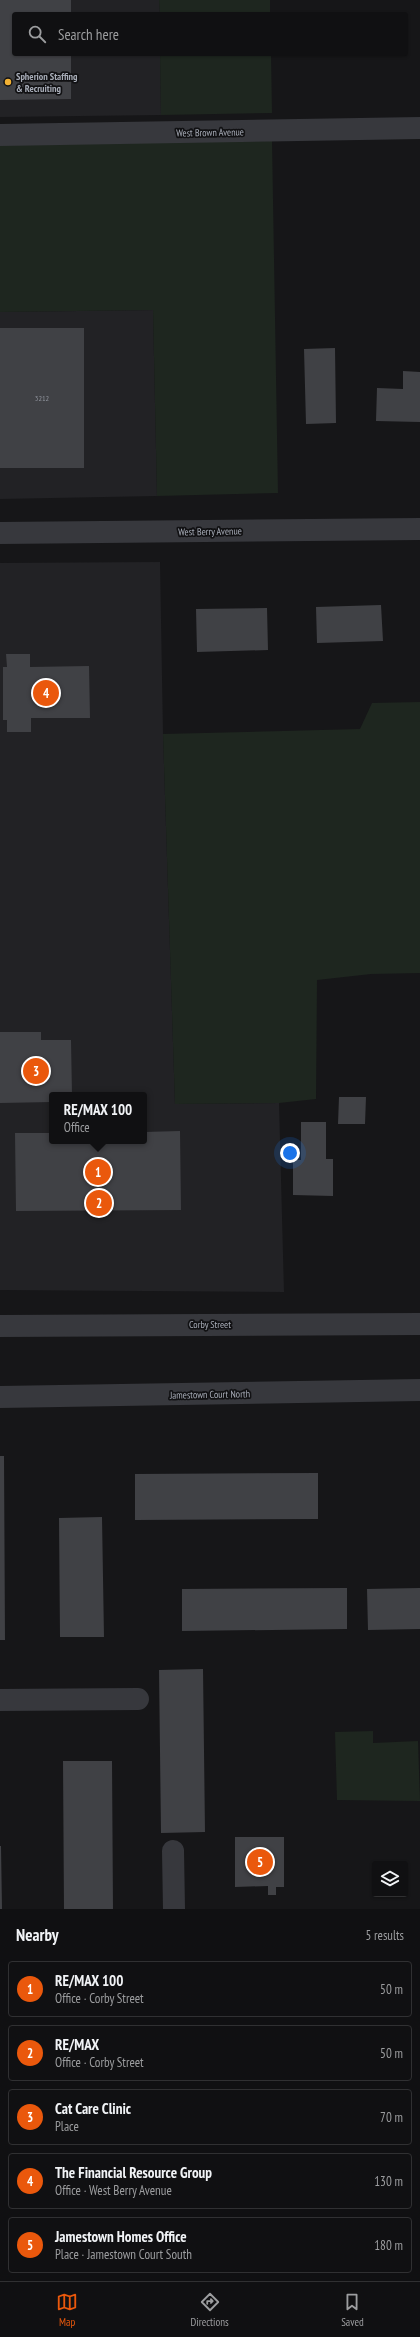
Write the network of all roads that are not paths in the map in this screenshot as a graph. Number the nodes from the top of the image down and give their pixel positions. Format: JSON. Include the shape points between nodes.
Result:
{"nodes":[{"id":1,"x":420,"y":128,"type":"edge"},
{"id":2,"x":0,"y":135,"type":"edge"},
{"id":3,"x":420,"y":529,"type":"edge"},
{"id":4,"x":0,"y":534,"type":"edge"},
{"id":5,"x":420,"y":1324,"type":"edge"},
{"id":6,"x":0,"y":1326,"type":"edge"},
{"id":7,"x":420,"y":1390,"type":"edge"},
{"id":8,"x":0,"y":1397,"type":"edge"},
{"id":9,"x":138,"y":1699,"type":"dead end"},
{"id":10,"x":0,"y":1700,"type":"edge"},
{"id":11,"x":173,"y":1851,"type":"dead end"},
{"id":12,"x":174,"y":1909,"type":"edge"}],
"edges":[{"from":1,"to":2,"type":"street","name":"West Brown Avenue"},
{"from":3,"to":4,"type":"street","name":"West Berry Avenue"},
{"from":5,"to":6,"type":"street","name":"Corby Street"},
{"from":7,"to":8,"type":"street","name":"Jamestown Court North"},
{"from":9,"to":10,"type":"street"},
{"from":11,"to":12,"type":"street"}]}
